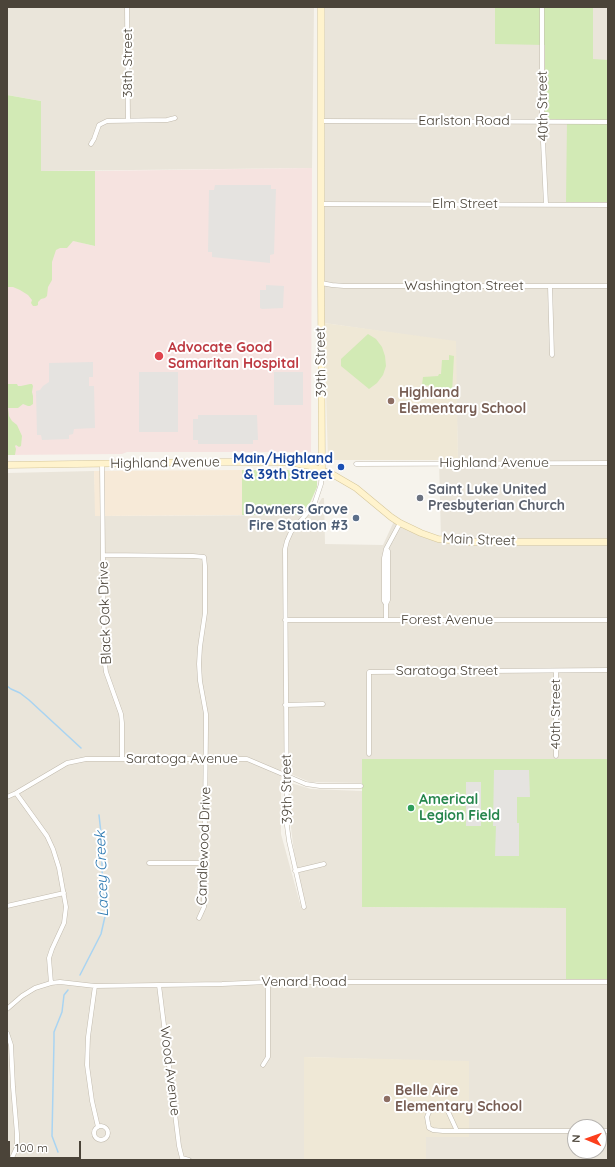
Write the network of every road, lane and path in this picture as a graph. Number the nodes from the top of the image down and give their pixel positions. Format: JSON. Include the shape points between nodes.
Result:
{"nodes":[{"id":1,"x":127,"y":7,"type":"edge"},
{"id":2,"x":322,"y":7,"type":"edge"},
{"id":3,"x":542,"y":7,"type":"edge"},
{"id":4,"x":175,"y":118,"type":"dead end"},
{"id":5,"x":128,"y":120,"type":"junction"},
{"id":6,"x":321,"y":121,"type":"junction"},
{"id":7,"x":542,"y":121,"type":"junction"},
{"id":8,"x":608,"y":122,"type":"edge"},
{"id":9,"x":91,"y":144,"type":"dead end"},
{"id":10,"x":321,"y":204,"type":"junction"},
{"id":11,"x":546,"y":204,"type":"junction"},
{"id":12,"x":608,"y":204,"type":"edge"},
{"id":13,"x":321,"y":283,"type":"junction"},
{"id":14,"x":550,"y":286,"type":"junction"},
{"id":15,"x":608,"y":286,"type":"edge"},
{"id":16,"x":552,"y":355,"type":"dead end"},
{"id":17,"x":608,"y":463,"type":"edge"},
{"id":18,"x":102,"y":464,"type":"junction"},
{"id":19,"x":356,"y":464,"type":"dead end"},
{"id":20,"x":7,"y":465,"type":"edge"},
{"id":21,"x":322,"y":470,"type":"junction"},
{"id":22,"x":400,"y":523,"type":"junction"},
{"id":23,"x":608,"y":542,"type":"edge"},
{"id":24,"x":103,"y":555,"type":"junction"},
{"id":25,"x":285,"y":620,"type":"junction"},
{"id":26,"x":386,"y":620,"type":"junction"},
{"id":27,"x":608,"y":620,"type":"edge"},
{"id":28,"x":608,"y":670,"type":"edge"},
{"id":29,"x":556,"y":671,"type":"junction"},
{"id":30,"x":323,"y":704,"type":"dead end"},
{"id":31,"x":285,"y":705,"type":"junction"},
{"id":32,"x":368,"y":754,"type":"dead end"},
{"id":33,"x":556,"y":756,"type":"dead end"},
{"id":34,"x":122,"y":759,"type":"junction"},
{"id":35,"x":206,"y":759,"type":"junction"},
{"id":36,"x":286,"y":776,"type":"junction"},
{"id":37,"x":361,"y":786,"type":"dead end"},
{"id":38,"x":16,"y":793,"type":"junction"},
{"id":39,"x":7,"y":797,"type":"edge"},
{"id":40,"x":149,"y":863,"type":"dead end"},
{"id":41,"x":205,"y":863,"type":"junction"},
{"id":42,"x":324,"y":864,"type":"dead end"},
{"id":43,"x":295,"y":871,"type":"junction"},
{"id":44,"x":64,"y":893,"type":"junction"},
{"id":45,"x":7,"y":906,"type":"edge"},
{"id":46,"x":304,"y":907,"type":"dead end"},
{"id":47,"x":199,"y":918,"type":"dead end"},
{"id":48,"x":268,"y":982,"type":"junction"},
{"id":49,"x":608,"y":982,"type":"edge"},
{"id":50,"x":51,"y":983,"type":"junction"},
{"id":51,"x":159,"y":985,"type":"junction"},
{"id":52,"x":96,"y":986,"type":"junction"},
{"id":53,"x":7,"y":1009,"type":"edge"},
{"id":54,"x":7,"y":1032,"type":"edge"},
{"id":55,"x":264,"y":1065,"type":"dead end"},
{"id":56,"x":13,"y":1087,"type":"junction"},
{"id":57,"x":7,"y":1088,"type":"edge"},
{"id":58,"x":98,"y":1127,"type":"dead end"},
{"id":59,"x":457,"y":1131,"type":"junction"},
{"id":60,"x":567,"y":1131,"type":"edge"},
{"id":61,"x":11,"y":1160,"type":"edge"},
{"id":62,"x":189,"y":1160,"type":"edge"}],
"edges":[{"from":1,"to":5,"type":"street","name":"38th Street"},
{"from":2,"to":6,"type":"main road","name":"39th Street"},
{"from":3,"to":7,"type":"street","name":"40th Street"},
{"from":4,"to":5,"type":"street"},
{"from":5,"to":9,"type":"street","via":[[102,123]]},
{"from":6,"to":7,"type":"street","name":"Earlston Road"},
{"from":6,"to":10,"type":"main road","name":"39th Street"},
{"from":7,"to":8,"type":"street","name":"Earlston Road"},
{"from":7,"to":11,"type":"street","name":"40th Street"},
{"from":10,"to":11,"type":"street","name":"Elm Street"},
{"from":10,"to":13,"type":"main road","name":"39th Street"},
{"from":11,"to":12,"type":"street","name":"Elm Street"},
{"from":13,"to":14,"type":"street","name":"Washington Street","via":[[344,286]]},
{"from":13,"to":21,"type":"main road","name":"39th Street"},
{"from":14,"to":15,"type":"street","name":"Washington Street"},
{"from":14,"to":16,"type":"street"},
{"from":17,"to":19,"type":"street","name":"Highland Avenue"},
{"from":18,"to":20,"type":"main road","name":"Highland Avenue"},
{"from":18,"to":21,"type":"main road","name":"Highland Avenue","via":[[284,462]]},
{"from":18,"to":24,"type":"street","name":"Black Oak Drive"},
{"from":21,"to":22,"type":"main road","name":"Main Street","via":[[346,482]]},
{"from":21,"to":25,"type":"street","name":"39th Street","via":[[322,484],[314,504],[294,528],[287,541]]},
{"from":22,"to":23,"type":"main road","name":"Main Street","via":[[428,536],[455,542]]},
{"from":22,"to":26,"type":"street","via":[[384,558]]},
{"from":24,"to":34,"type":"street","name":"Black Oak Drive","via":[[104,657],[106,672],[121,714]]},
{"from":24,"to":35,"type":"street","name":"Candlewood Drive","via":[[204,557],[205,613],[198,664],[206,714]]},
{"from":25,"to":26,"type":"street","name":"Forest Avenue"},
{"from":25,"to":31,"type":"street","name":"39th Street"},
{"from":26,"to":27,"type":"street","name":"Forest Avenue"},
{"from":28,"to":29,"type":"street","name":"Saratoga Street"},
{"from":29,"to":32,"type":"street","name":"Saratoga Street","via":[[369,672]]},
{"from":29,"to":33,"type":"street","name":"40th Street"},
{"from":30,"to":31,"type":"street"},
{"from":31,"to":36,"type":"street","name":"39th Street"},
{"from":34,"to":35,"type":"street","name":"Saratoga Avenue"},
{"from":34,"to":38,"type":"street","name":"Saratoga Avenue","via":[[67,762]]},
{"from":35,"to":36,"type":"street","name":"Saratoga Avenue","via":[[246,759]]},
{"from":35,"to":41,"type":"street","name":"Candlewood Drive"},
{"from":36,"to":37,"type":"street","name":"Saratoga Avenue","via":[[312,785]]},
{"from":36,"to":43,"type":"street","name":"39th Street","via":[[288,841]]},
{"from":38,"to":39,"type":"street","name":"Saratoga Avenue"},
{"from":38,"to":44,"type":"street","via":[[50,843],[56,857]]},
{"from":40,"to":41,"type":"street"},
{"from":41,"to":47,"type":"street","name":"Candlewood Drive","via":[[204,907]]},
{"from":42,"to":43,"type":"street"},
{"from":43,"to":46,"type":"street","name":"39th Street"},
{"from":44,"to":45,"type":"street"},
{"from":44,"to":50,"type":"street","via":[[64,923],[49,958]]},
{"from":48,"to":49,"type":"street","name":"Venard Road"},
{"from":48,"to":51,"type":"street","name":"Venard Road"},
{"from":48,"to":55,"type":"street","via":[[268,1057]]},
{"from":50,"to":52,"type":"street","name":"Venard Road"},
{"from":50,"to":53,"type":"street","name":"Venard Road","via":[[35,988]]},
{"from":51,"to":52,"type":"street","name":"Venard Road"},
{"from":51,"to":62,"type":"street","name":"Wood Avenue","via":[[179,1146],[182,1158]]},
{"from":52,"to":58,"type":"street","via":[[88,1038],[87,1065]]},
{"from":54,"to":56,"type":"street","via":[[11,1045]]},
{"from":56,"to":57,"type":"street"},
{"from":56,"to":61,"type":"street","via":[[17,1141]]},
{"from":59,"to":59,"type":"street","via":[[446,1107],[437,1106],[429,1112],[429,1128]]},
{"from":59,"to":60,"type":"street"}]}
